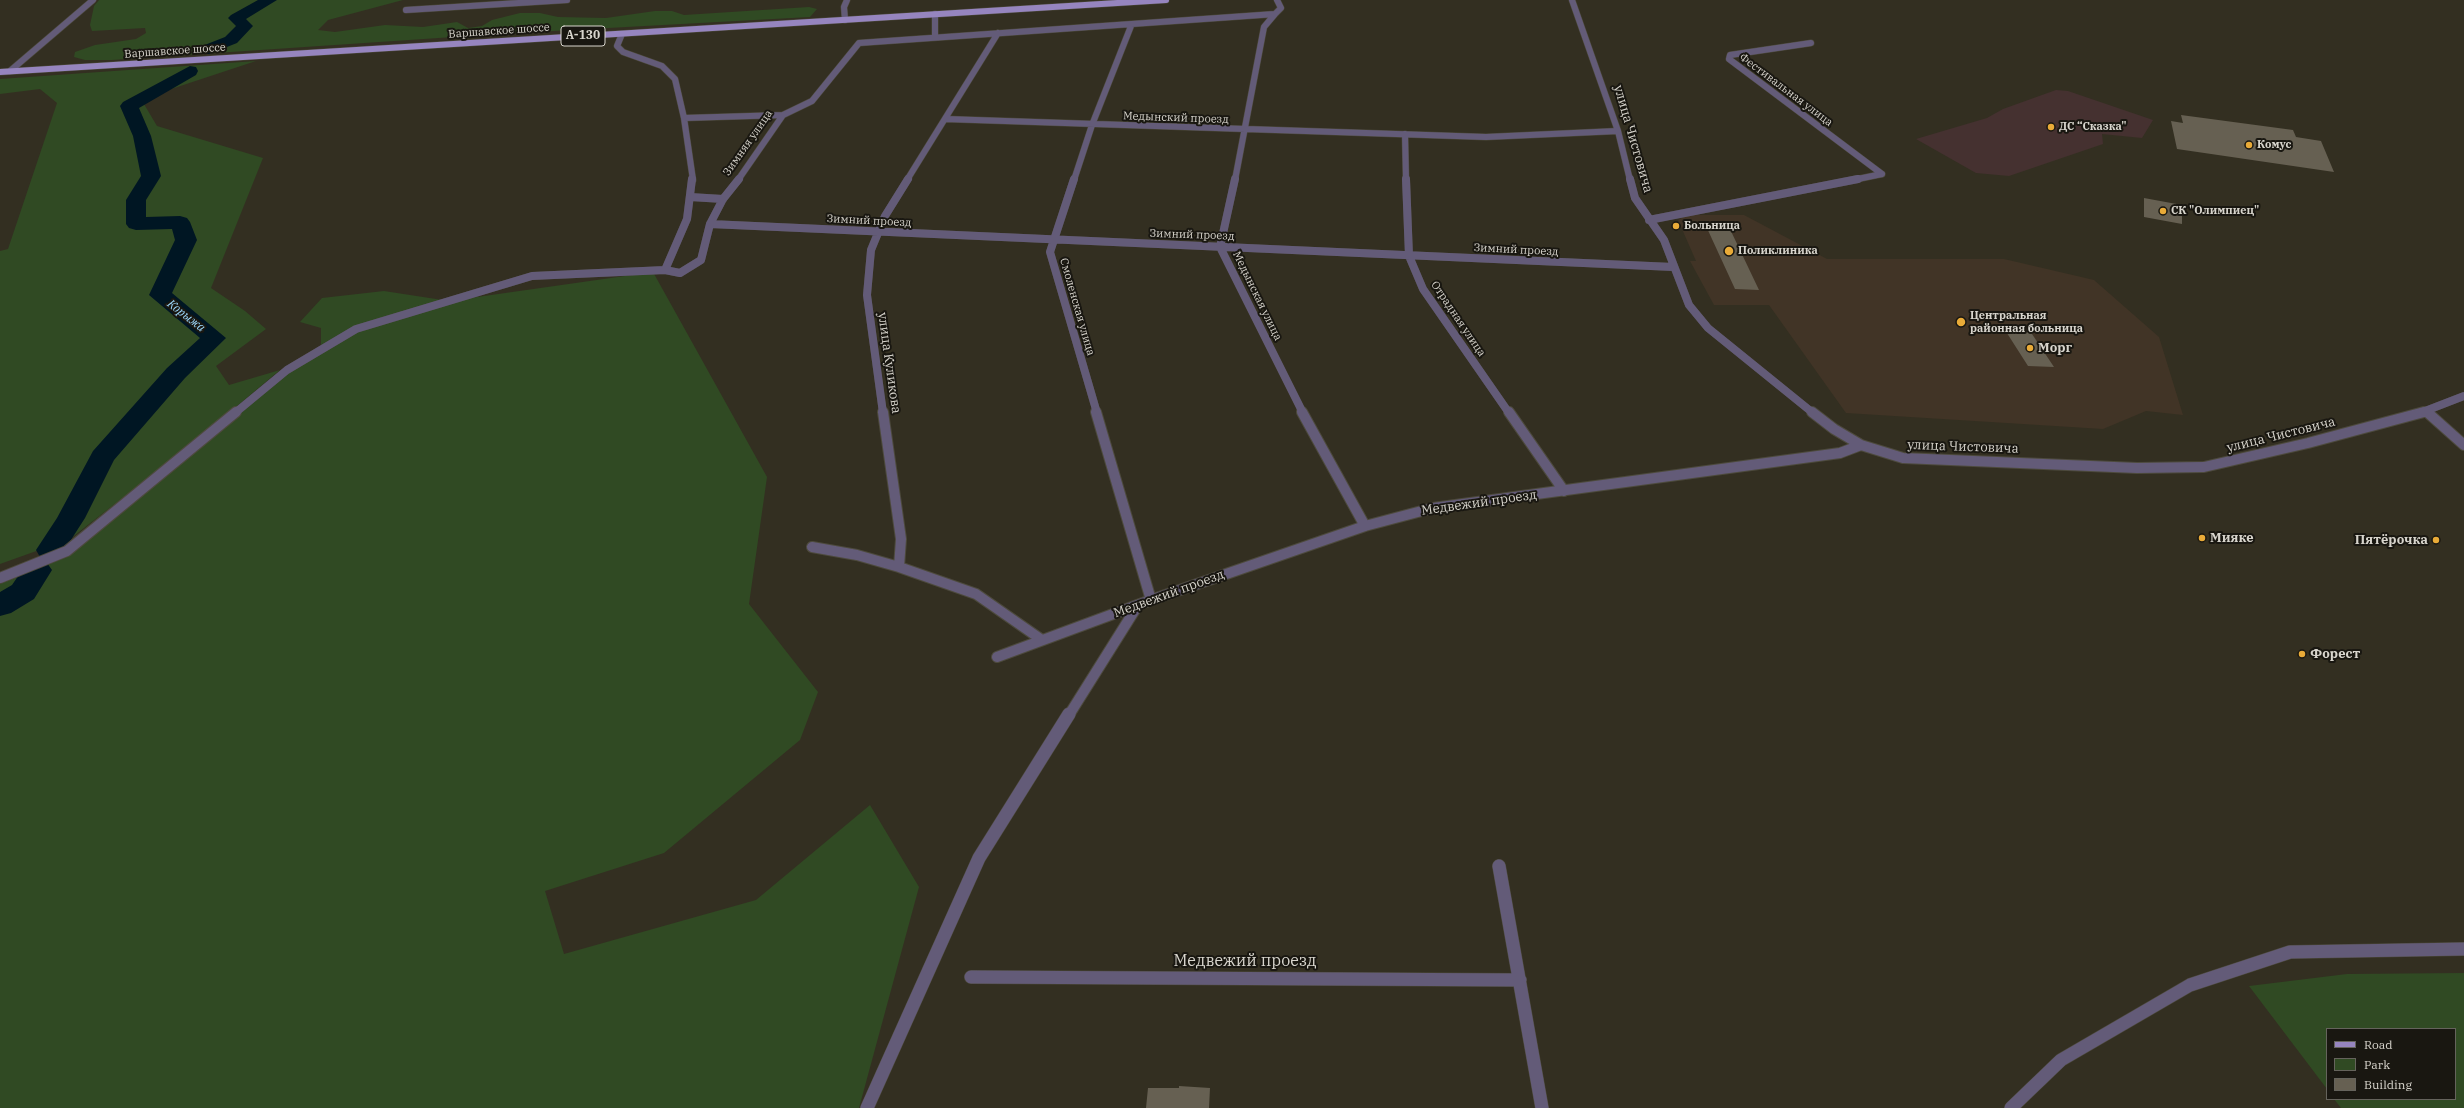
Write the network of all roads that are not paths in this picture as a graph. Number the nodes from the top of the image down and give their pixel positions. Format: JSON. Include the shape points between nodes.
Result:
{"nodes":[{"id":1,"x":93,"y":0,"type":"edge"},
{"id":2,"x":567,"y":0,"type":"edge"},
{"id":3,"x":847,"y":0,"type":"edge"},
{"id":4,"x":1166,"y":0,"type":"edge"},
{"id":5,"x":1277,"y":0,"type":"edge"},
{"id":6,"x":1572,"y":0,"type":"edge"},
{"id":7,"x":406,"y":10,"type":"dead end"},
{"id":8,"x":935,"y":14,"type":"junction"},
{"id":9,"x":1275,"y":14,"type":"junction"},
{"id":10,"x":845,"y":20,"type":"junction"},
{"id":11,"x":1131,"y":26,"type":"junction"},
{"id":12,"x":998,"y":33,"type":"junction"},
{"id":13,"x":622,"y":34,"type":"junction"},
{"id":14,"x":936,"y":36,"type":"junction"},
{"id":15,"x":1811,"y":42,"type":"dead end"},
{"id":16,"x":0,"y":72,"type":"edge"},
{"id":17,"x":10,"y":72,"type":"junction"},
{"id":18,"x":783,"y":114,"type":"junction"},
{"id":19,"x":684,"y":118,"type":"junction"},
{"id":20,"x":945,"y":119,"type":"junction"},
{"id":21,"x":1092,"y":125,"type":"junction"},
{"id":22,"x":1246,"y":129,"type":"junction"},
{"id":23,"x":1618,"y":131,"type":"junction"},
{"id":24,"x":1405,"y":134,"type":"junction"},
{"id":25,"x":690,"y":197,"type":"junction"},
{"id":26,"x":723,"y":199,"type":"junction"},
{"id":27,"x":1649,"y":220,"type":"junction"},
{"id":28,"x":710,"y":224,"type":"junction"},
{"id":29,"x":878,"y":233,"type":"junction"},
{"id":30,"x":1053,"y":240,"type":"junction"},
{"id":31,"x":1220,"y":247,"type":"junction"},
{"id":32,"x":1409,"y":256,"type":"junction"},
{"id":33,"x":1673,"y":267,"type":"junction"},
{"id":34,"x":665,"y":270,"type":"junction"},
{"id":35,"x":2464,"y":396,"type":"edge"},
{"id":36,"x":2426,"y":411,"type":"junction"},
{"id":37,"x":2464,"y":445,"type":"edge"},
{"id":38,"x":1861,"y":446,"type":"junction"},
{"id":39,"x":1564,"y":492,"type":"junction"},
{"id":40,"x":1365,"y":526,"type":"junction"},
{"id":41,"x":812,"y":547,"type":"dead end"},
{"id":42,"x":899,"y":567,"type":"junction"},
{"id":43,"x":0,"y":578,"type":"edge"},
{"id":44,"x":1151,"y":600,"type":"junction"},
{"id":45,"x":1138,"y":605,"type":"junction"},
{"id":46,"x":1042,"y":640,"type":"junction"},
{"id":47,"x":997,"y":657,"type":"dead end"},
{"id":48,"x":1499,"y":866,"type":"dead end"},
{"id":49,"x":2464,"y":949,"type":"edge"},
{"id":50,"x":971,"y":976,"type":"dead end"},
{"id":51,"x":1520,"y":980,"type":"junction"},
{"id":52,"x":867,"y":1108,"type":"edge"},
{"id":53,"x":1542,"y":1108,"type":"edge"},
{"id":54,"x":2012,"y":1108,"type":"edge"}],
"edges":[{"from":1,"to":17,"type":"street"},
{"from":2,"to":7,"type":"street"},
{"from":3,"to":10,"type":"street","via":[[844,7]]},
{"from":4,"to":8,"type":"main road","name":"Варшавское шоссе","number":"А-130"},
{"from":5,"to":9,"type":"street","via":[[1281,8]]},
{"from":6,"to":23,"type":"street","name":"улица Чистовича"},
{"from":8,"to":10,"type":"main road","name":"Варшавское шоссе","number":"А-130"},
{"from":8,"to":14,"type":"street"},
{"from":9,"to":11,"type":"street"},
{"from":9,"to":22,"type":"street","name":"Медынская улица","via":[[1264,27]]},
{"from":10,"to":13,"type":"main road","name":"Варшавское шоссе","number":"А-130"},
{"from":11,"to":12,"type":"street"},
{"from":11,"to":21,"type":"street","name":"Смоленская улица"},
{"from":12,"to":14,"type":"street"},
{"from":12,"to":20,"type":"street","name":"улица Куликова"},
{"from":13,"to":17,"type":"main road","name":"Варшавское шоссе","number":"А-130"},
{"from":13,"to":19,"type":"street","via":[[617,46],[623,52],[662,66],[675,79]]},
{"from":14,"to":18,"type":"street","name":"Зимняя улица","via":[[859,43],[812,101]]},
{"from":15,"to":27,"type":"street","name":"Фестивальная улица","via":[[1800,46],[1730,55],[1729,59],[1882,174]]},
{"from":16,"to":17,"type":"main road","name":"Варшавское шоссе","number":"А-130"},
{"from":18,"to":19,"type":"street"},
{"from":18,"to":26,"type":"street","name":"Зимняя улица","via":[[752,162]]},
{"from":19,"to":25,"type":"street","via":[[693,183]]},
{"from":20,"to":21,"type":"street","name":"Медынский проезд"},
{"from":20,"to":29,"type":"street","name":"улица Куликова","via":[[885,216]]},
{"from":21,"to":22,"type":"street","name":"Медынский проезд"},
{"from":21,"to":30,"type":"street","name":"Смоленская улица"},
{"from":22,"to":24,"type":"street","name":"Медынский проезд"},
{"from":22,"to":31,"type":"street","name":"Медынская улица"},
{"from":23,"to":24,"type":"street","name":"Медынский проезд","via":[[1494,137]]},
{"from":23,"to":27,"type":"street","name":"улица Чистовича","via":[[1635,198]]},
{"from":24,"to":32,"type":"street","name":"Отрадная улица"},
{"from":25,"to":26,"type":"street"},
{"from":25,"to":34,"type":"street","via":[[687,219]]},
{"from":26,"to":28,"type":"street","name":"Зимняя улица"},
{"from":27,"to":33,"type":"street","name":"улица Чистовича","via":[[1664,240]]},
{"from":28,"to":29,"type":"street","name":"Зимний проезд"},
{"from":28,"to":34,"type":"street","name":"Зимняя улица","via":[[701,260],[680,273]]},
{"from":29,"to":30,"type":"street","name":"Зимний проезд"},
{"from":29,"to":42,"type":"street","name":"улица Куликова","via":[[871,250],[867,294],[901,539]]},
{"from":30,"to":31,"type":"street","name":"Зимний проезд"},
{"from":30,"to":44,"type":"street","name":"Смоленская улица","via":[[1050,252]]},
{"from":31,"to":32,"type":"street","name":"Зимний проезд"},
{"from":31,"to":40,"type":"street","name":"Медынская улица","via":[[1318,444]]},
{"from":32,"to":33,"type":"street","name":"Зимний проезд"},
{"from":32,"to":39,"type":"street","name":"Отрадная улица","via":[[1423,289]]},
{"from":33,"to":38,"type":"street","name":"улица Чистовича","via":[[1689,305],[1708,328],[1834,429]]},
{"from":34,"to":43,"type":"street","via":[[532,276],[356,329],[287,370],[67,551]]},
{"from":35,"to":36,"type":"street","name":"улица Чистовича"},
{"from":36,"to":37,"type":"street"},
{"from":36,"to":38,"type":"street","name":"улица Чистовича","via":[[2308,443],[2204,467],[2137,468],[1903,458]]},
{"from":38,"to":39,"type":"street","name":"Медвежий проезд","via":[[1840,453]]},
{"from":39,"to":40,"type":"street","name":"Медвежий проезд","via":[[1433,508]]},
{"from":40,"to":44,"type":"street","name":"Медвежий проезд"},
{"from":41,"to":42,"type":"street","via":[[857,555]]},
{"from":42,"to":46,"type":"street","via":[[976,594]]},
{"from":44,"to":45,"type":"street","name":"Медвежий проезд"},
{"from":45,"to":46,"type":"street","name":"Медвежий проезд"},
{"from":45,"to":52,"type":"street","via":[[979,858]]},
{"from":46,"to":47,"type":"street","name":"Медвежий проезд"},
{"from":48,"to":51,"type":"street"},
{"from":49,"to":54,"type":"street","via":[[2290,952],[2190,985],[2061,1060]]},
{"from":50,"to":51,"type":"street","name":"Медвежий проезд"},
{"from":51,"to":53,"type":"street"}]}
